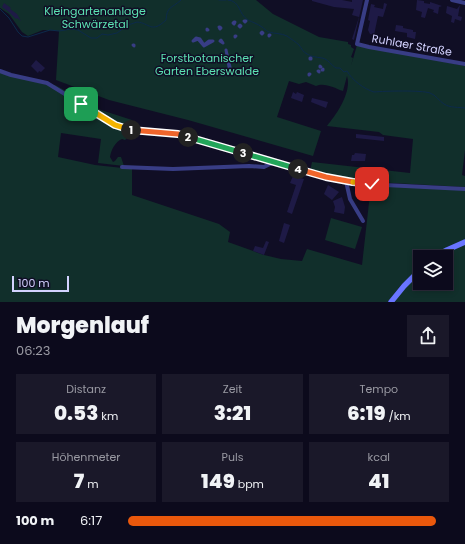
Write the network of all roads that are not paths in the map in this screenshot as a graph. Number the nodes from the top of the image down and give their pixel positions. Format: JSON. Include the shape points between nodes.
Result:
{"nodes":[{"id":1,"x":367,"y":0,"type":"edge"},
{"id":2,"x":452,"y":0,"type":"edge"},
{"id":3,"x":465,"y":3,"type":"edge"},
{"id":4,"x":192,"y":40,"type":"joint"},
{"id":5,"x":465,"y":64,"type":"edge"},
{"id":6,"x":0,"y":71,"type":"edge"},
{"id":7,"x":275,"y":162,"type":"junction"},
{"id":8,"x":122,"y":167,"type":"dead end"},
{"id":9,"x":346,"y":181,"type":"junction"},
{"id":10,"x":465,"y":188,"type":"edge"},
{"id":11,"x":363,"y":221,"type":"dead end"},
{"id":12,"x":465,"y":242,"type":"edge"},
{"id":13,"x":447,"y":250,"type":"edge"},
{"id":14,"x":413,"y":277,"type":"edge"},
{"id":15,"x":391,"y":302,"type":"edge"}],
"edges":[{"from":1,"to":5,"type":"street","name":"Ruhlaer Straße","via":[[357,44]]},
{"from":2,"to":3,"type":"street"},
{"from":4,"to":4,"type":"street","via":[[198,38],[204,45],[212,41],[204,46],[198,39]]},
{"from":6,"to":7,"type":"street","via":[[47,82],[115,125],[133,131],[178,134]]},
{"from":7,"to":8,"type":"street","via":[[264,167]]},
{"from":7,"to":9,"type":"street"},
{"from":9,"to":10,"type":"street"},
{"from":9,"to":11,"type":"street","via":[[350,199]]},
{"from":12,"to":13,"type":"main road"},
{"from":14,"to":15,"type":"main road"}]}
